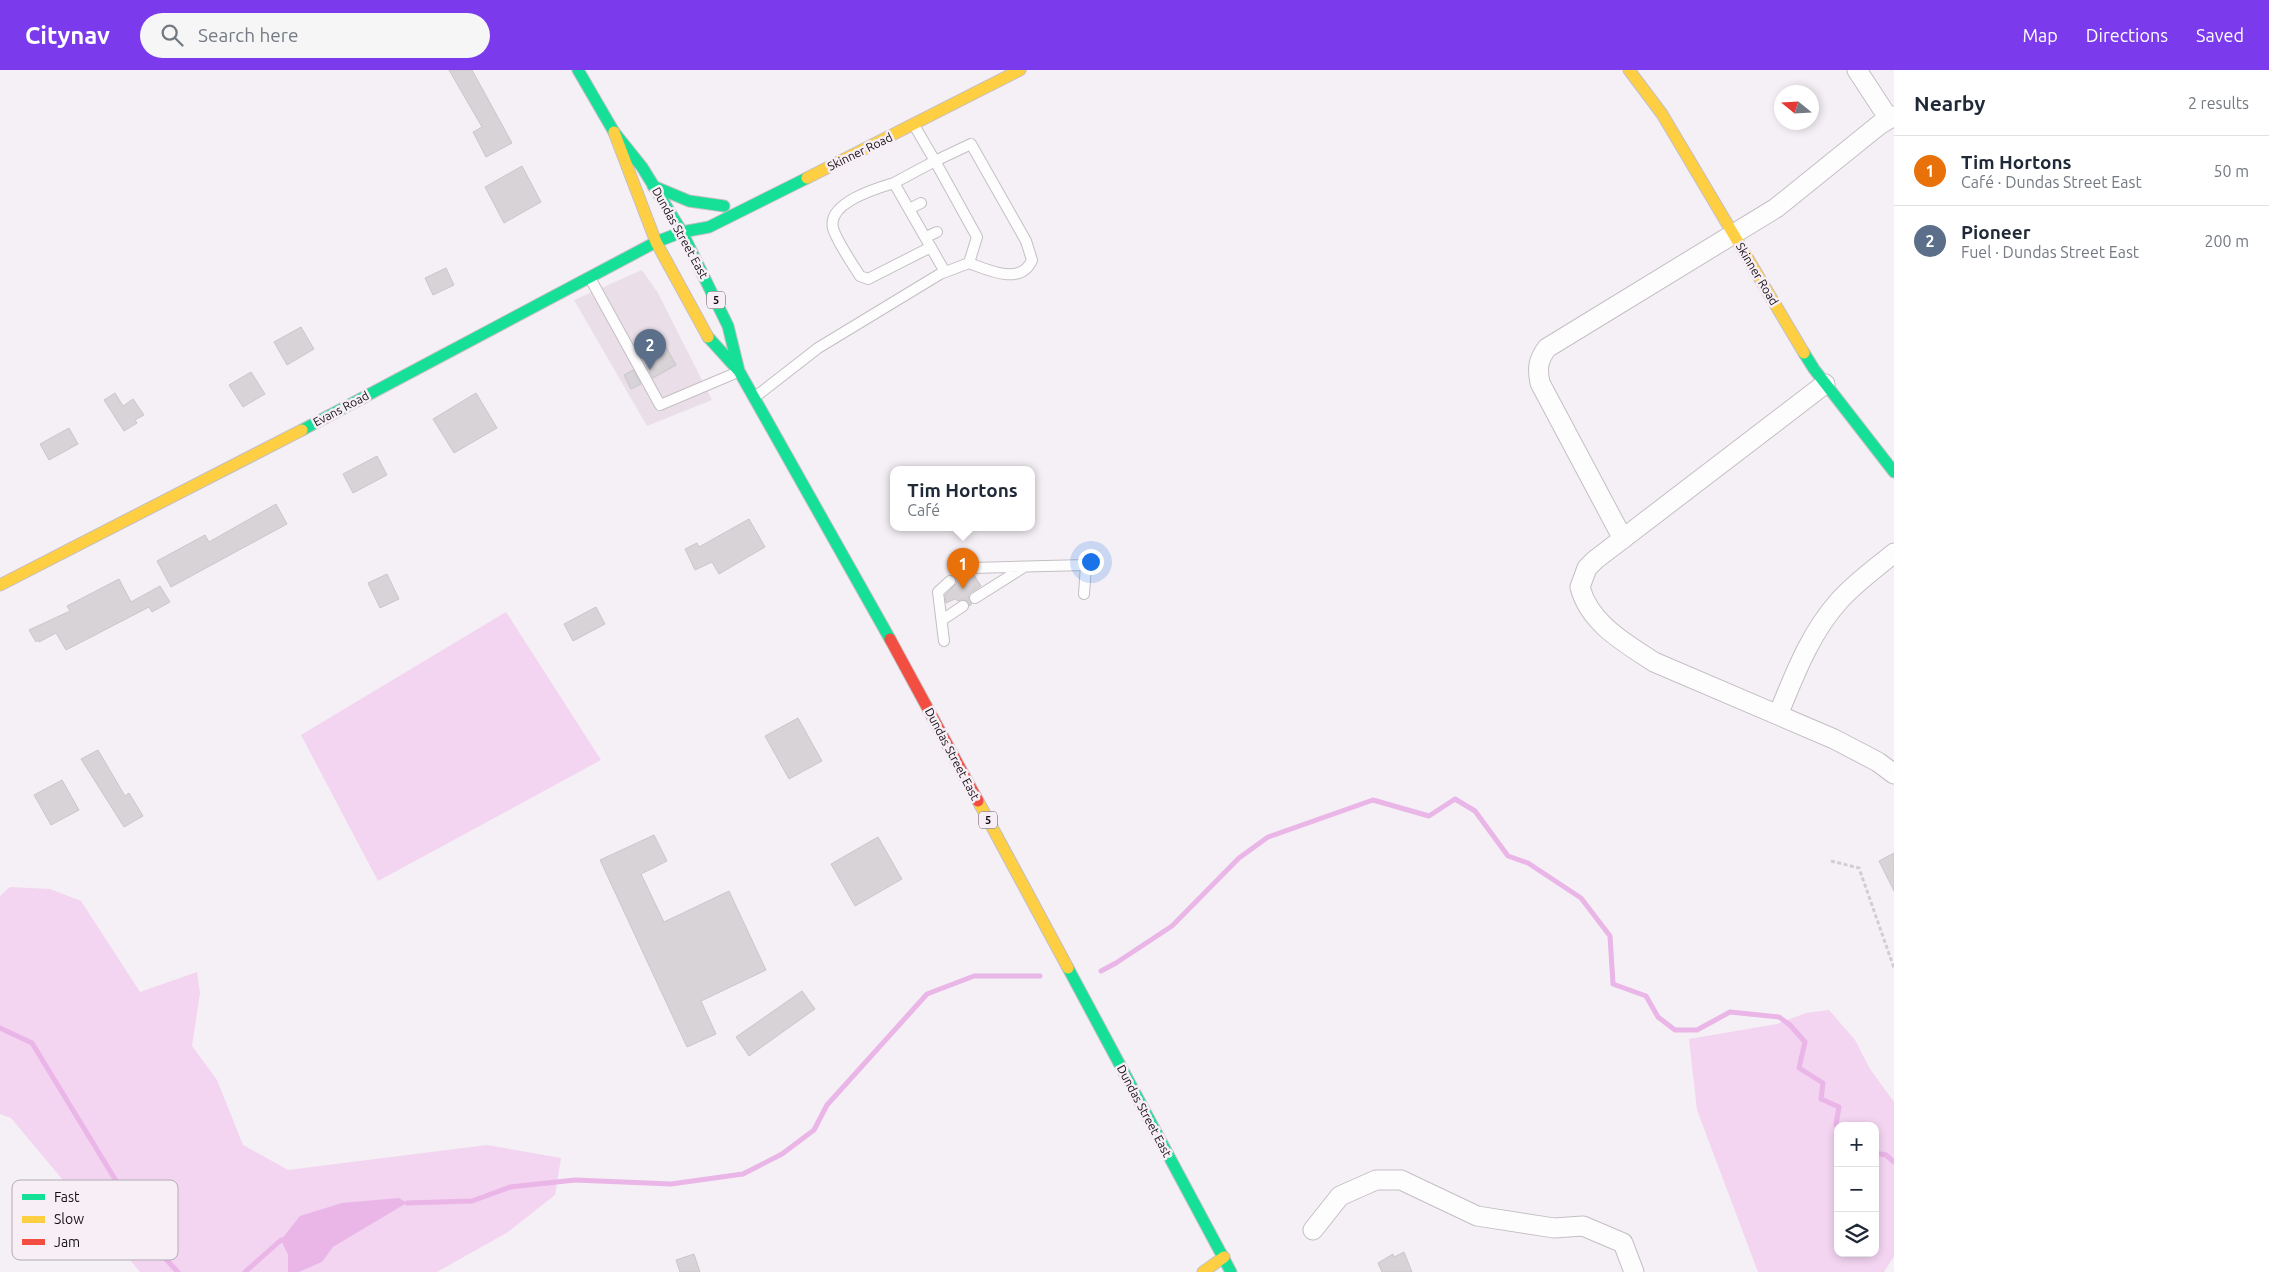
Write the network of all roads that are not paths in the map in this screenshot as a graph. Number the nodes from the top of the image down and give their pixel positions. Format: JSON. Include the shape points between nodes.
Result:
{"nodes":[{"id":1,"x":578,"y":70,"type":"edge"},
{"id":2,"x":1020,"y":70,"type":"edge"},
{"id":3,"x":1629,"y":70,"type":"edge"},
{"id":4,"x":1857,"y":70,"type":"edge"},
{"id":5,"x":1891,"y":117,"type":"edge"},
{"id":6,"x":914,"y":125,"type":"junction"},
{"id":7,"x":614,"y":132,"type":"junction"},
{"id":8,"x":935,"y":161,"type":"junction"},
{"id":9,"x":894,"y":184,"type":"junction"},
{"id":10,"x":653,"y":186,"type":"junction"},
{"id":11,"x":921,"y":203,"type":"dead end"},
{"id":12,"x":909,"y":209,"type":"junction"},
{"id":13,"x":698,"y":228,"type":"junction"},
{"id":14,"x":682,"y":232,"type":"junction"},
{"id":15,"x":937,"y":232,"type":"dead end"},
{"id":16,"x":1734,"y":235,"type":"junction"},
{"id":17,"x":656,"y":242,"type":"junction"},
{"id":18,"x":928,"y":242,"type":"junction"},
{"id":19,"x":969,"y":263,"type":"junction"},
{"id":20,"x":946,"y":272,"type":"junction"},
{"id":21,"x":590,"y":278,"type":"junction"},
{"id":22,"x":739,"y":371,"type":"junction"},
{"id":23,"x":1825,"y":384,"type":"junction"},
{"id":24,"x":754,"y":398,"type":"junction"},
{"id":25,"x":1894,"y":472,"type":"edge"},
{"id":26,"x":1623,"y":539,"type":"junction"},
{"id":27,"x":1894,"y":553,"type":"edge"},
{"id":28,"x":1025,"y":566,"type":"junction"},
{"id":29,"x":961,"y":573,"type":"dead end"},
{"id":30,"x":950,"y":581,"type":"dead end"},
{"id":31,"x":0,"y":585,"type":"edge"},
{"id":32,"x":1084,"y":594,"type":"dead end"},
{"id":33,"x":975,"y":598,"type":"dead end"},
{"id":34,"x":963,"y":606,"type":"dead end"},
{"id":35,"x":942,"y":620,"type":"junction"},
{"id":36,"x":944,"y":641,"type":"dead end"},
{"id":37,"x":1778,"y":715,"type":"junction"},
{"id":38,"x":1894,"y":774,"type":"edge"},
{"id":39,"x":1313,"y":1230,"type":"dead end"},
{"id":40,"x":1224,"y":1257,"type":"junction"},
{"id":41,"x":1203,"y":1272,"type":"edge"},
{"id":42,"x":1231,"y":1272,"type":"edge"},
{"id":43,"x":1634,"y":1272,"type":"edge"}],
"edges":[{"from":1,"to":7,"type":"main road","name":"Dundas Street East","number":"5"},
{"from":2,"to":6,"type":"main road","name":"Skinner Road"},
{"from":3,"to":16,"type":"main road","name":"Skinner Road","via":[[1662,114]]},
{"from":4,"to":5,"type":"street"},
{"from":5,"to":16,"type":"street","via":[[1776,208]]},
{"from":6,"to":8,"type":"lane"},
{"from":6,"to":13,"type":"main road","name":"Skinner Road","via":[[709,227]]},
{"from":7,"to":10,"type":"main road","name":"Dundas Street East","number":"5"},
{"from":7,"to":17,"type":"main road","name":"Dundas Street East"},
{"from":8,"to":9,"type":"lane"},
{"from":8,"to":19,"type":"lane","via":[[962,218],[977,236]]},
{"from":8,"to":19,"type":"lane","via":[[971,144],[1026,241],[1032,260],[1028,268],[1018,274],[1000,274]]},
{"from":9,"to":12,"type":"lane"},
{"from":9,"to":18,"type":"lane","via":[[872,190],[834,214],[832,228],[860,276],[868,279]]},
{"from":10,"to":13,"type":"main road","name":"Skinner Road","via":[[689,201],[729,204],[706,217]]},
{"from":10,"to":14,"type":"main road","name":"Dundas Street East","number":"5"},
{"from":11,"to":12,"type":"lane"},
{"from":12,"to":18,"type":"lane"},
{"from":13,"to":14,"type":"main road","name":"Skinner Road"},
{"from":14,"to":17,"type":"main road","name":"Evans Road"},
{"from":14,"to":22,"type":"main road","name":"Dundas Street East","number":"5","via":[[728,326]]},
{"from":15,"to":18,"type":"lane"},
{"from":16,"to":23,"type":"main road","name":"Skinner Road"},
{"from":16,"to":26,"type":"street","via":[[1547,348],[1540,357],[1537,369],[1540,383]]},
{"from":17,"to":21,"type":"main road","name":"Evans Road"},
{"from":17,"to":22,"type":"main road","name":"Dundas Street East","via":[[710,341]]},
{"from":18,"to":20,"type":"lane"},
{"from":19,"to":20,"type":"lane"},
{"from":20,"to":24,"type":"lane","via":[[818,348]]},
{"from":21,"to":22,"type":"lane","via":[[660,405]]},
{"from":21,"to":31,"type":"main road","name":"Evans Road","via":[[198,485]]},
{"from":22,"to":24,"type":"main road","name":"Dundas Street East","number":"5"},
{"from":23,"to":25,"type":"main road","name":"Skinner Road"},
{"from":23,"to":26,"type":"street"},
{"from":24,"to":40,"type":"main road","name":"Dundas Street East","number":"5","via":[[904,664]]},
{"from":26,"to":37,"type":"street","via":[[1595,560],[1582,577],[1582,596],[1601,623],[1654,662]]},
{"from":27,"to":37,"type":"street","via":[[1839,601],[1819,628]]},
{"from":28,"to":29,"type":"lane","via":[[973,568]]},
{"from":28,"to":32,"type":"lane","via":[[1086,565]]},
{"from":28,"to":33,"type":"lane"},
{"from":30,"to":35,"type":"lane","via":[[938,592]]},
{"from":34,"to":35,"type":"lane"},
{"from":35,"to":36,"type":"lane"},
{"from":37,"to":38,"type":"street","via":[[1834,739]]},
{"from":39,"to":43,"type":"street","via":[[1340,1196],[1376,1180],[1401,1180],[1476,1216],[1554,1228],[1584,1226],[1623,1243]]},
{"from":40,"to":41,"type":"main road"},
{"from":40,"to":42,"type":"main road","name":"Dundas Street East","number":"5"}]}
